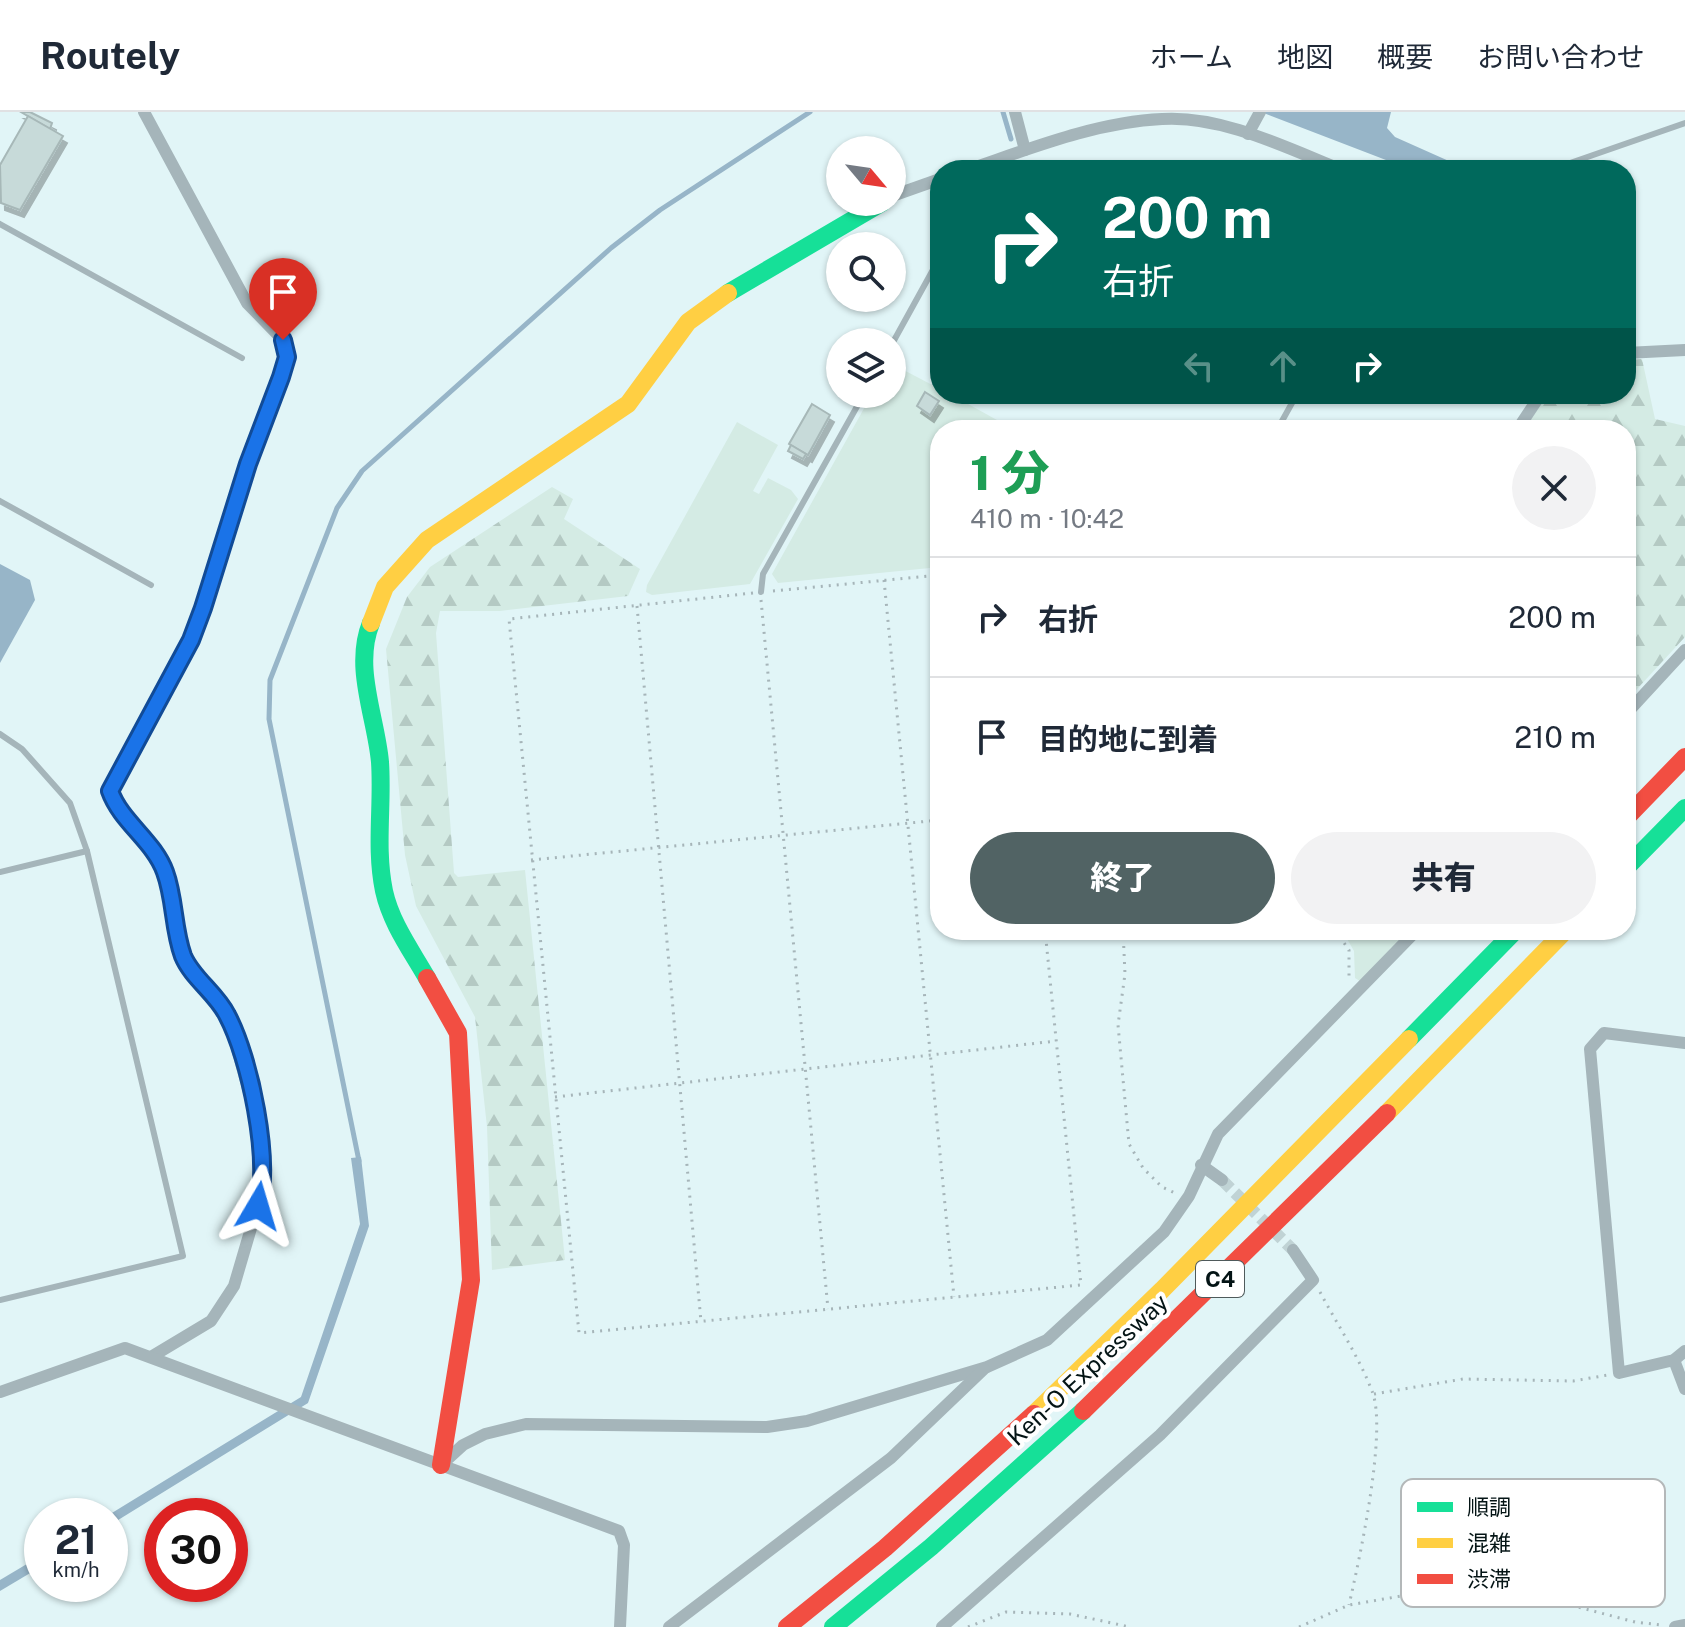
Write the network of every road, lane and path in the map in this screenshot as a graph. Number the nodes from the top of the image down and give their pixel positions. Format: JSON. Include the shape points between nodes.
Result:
{"nodes":[{"id":1,"x":144,"y":112,"type":"edge"},
{"id":2,"x":1015,"y":112,"type":"edge"},
{"id":3,"x":1258,"y":116,"type":"edge"},
{"id":4,"x":1685,"y":123,"type":"edge"},
{"id":5,"x":1248,"y":134,"type":"junction"},
{"id":6,"x":1025,"y":150,"type":"junction"},
{"id":7,"x":996,"y":160,"type":"edge"},
{"id":8,"x":1316,"y":160,"type":"edge"},
{"id":9,"x":1579,"y":160,"type":"edge"},
{"id":10,"x":930,"y":183,"type":"edge"},
{"id":11,"x":906,"y":191,"type":"edge"},
{"id":12,"x":859,"y":216,"type":"edge"},
{"id":13,"x":0,"y":224,"type":"edge"},
{"id":14,"x":930,"y":275,"type":"edge"},
{"id":15,"x":901,"y":328,"type":"edge"},
{"id":16,"x":1685,"y":350,"type":"edge"},
{"id":17,"x":1636,"y":352,"type":"edge"},
{"id":18,"x":242,"y":358,"type":"dead end"},
{"id":19,"x":856,"y":408,"type":"edge"},
{"id":20,"x":0,"y":501,"type":"edge"},
{"id":21,"x":930,"y":576,"type":"edge"},
{"id":22,"x":884,"y":580,"type":"junction"},
{"id":23,"x":151,"y":585,"type":"dead end"},
{"id":24,"x":761,"y":592,"type":"junction"},
{"id":25,"x":637,"y":606,"type":"junction"},
{"id":26,"x":1685,"y":650,"type":"edge"},
{"id":27,"x":1636,"y":703,"type":"edge"},
{"id":28,"x":0,"y":734,"type":"edge"},
{"id":29,"x":1685,"y":757,"type":"edge"},
{"id":30,"x":1636,"y":808,"type":"edge"},
{"id":31,"x":1685,"y":808,"type":"edge"},
{"id":32,"x":930,"y":821,"type":"edge"},
{"id":33,"x":907,"y":823,"type":"junction"},
{"id":34,"x":783,"y":837,"type":"junction"},
{"id":35,"x":659,"y":848,"type":"junction"},
{"id":36,"x":87,"y":851,"type":"junction"},
{"id":37,"x":1636,"y":858,"type":"edge"},
{"id":38,"x":531,"y":860,"type":"junction"},
{"id":39,"x":0,"y":872,"type":"edge"},
{"id":40,"x":1046,"y":940,"type":"edge"},
{"id":41,"x":1123,"y":940,"type":"edge"},
{"id":42,"x":1342,"y":940,"type":"edge"},
{"id":43,"x":1407,"y":940,"type":"edge"},
{"id":44,"x":1506,"y":940,"type":"edge"},
{"id":45,"x":1556,"y":940,"type":"edge"},
{"id":46,"x":1352,"y":996,"type":"junction"},
{"id":47,"x":1056,"y":1041,"type":"junction"},
{"id":48,"x":1685,"y":1043,"type":"edge"},
{"id":49,"x":930,"y":1057,"type":"junction"},
{"id":50,"x":805,"y":1070,"type":"junction"},
{"id":51,"x":680,"y":1084,"type":"junction"},
{"id":52,"x":555,"y":1097,"type":"junction"},
{"id":53,"x":1201,"y":1165,"type":"junction"},
{"id":54,"x":1222,"y":1180,"type":"tunnel mouth"},
{"id":55,"x":1189,"y":1196,"type":"junction"},
{"id":56,"x":1293,"y":1250,"type":"tunnel mouth"},
{"id":57,"x":1313,"y":1280,"type":"junction"},
{"id":58,"x":954,"y":1297,"type":"junction"},
{"id":59,"x":0,"y":1300,"type":"edge"},
{"id":60,"x":828,"y":1309,"type":"junction"},
{"id":61,"x":701,"y":1322,"type":"junction"},
{"id":62,"x":1685,"y":1351,"type":"edge"},
{"id":63,"x":151,"y":1357,"type":"junction"},
{"id":64,"x":1674,"y":1360,"type":"junction"},
{"id":65,"x":987,"y":1367,"type":"junction"},
{"id":66,"x":1619,"y":1373,"type":"junction"},
{"id":67,"x":1685,"y":1389,"type":"edge"},
{"id":68,"x":0,"y":1392,"type":"edge"},
{"id":69,"x":1374,"y":1394,"type":"junction"},
{"id":70,"x":441,"y":1465,"type":"junction"},
{"id":71,"x":1401,"y":1596,"type":"edge"},
{"id":72,"x":1349,"y":1605,"type":"junction"},
{"id":73,"x":1578,"y":1607,"type":"edge"},
{"id":74,"x":1685,"y":1625,"type":"edge"},
{"id":75,"x":620,"y":1627,"type":"edge"},
{"id":76,"x":669,"y":1627,"type":"edge"},
{"id":77,"x":787,"y":1627,"type":"edge"},
{"id":78,"x":833,"y":1627,"type":"edge"},
{"id":79,"x":942,"y":1627,"type":"edge"},
{"id":80,"x":968,"y":1627,"type":"edge"},
{"id":81,"x":1130,"y":1627,"type":"edge"},
{"id":82,"x":1299,"y":1627,"type":"edge"},
{"id":83,"x":1675,"y":1627,"type":"edge"}],
"edges":[{"from":1,"to":63,"type":"street","via":[[247,303],[283,340],[287,357],[191,640],[110,791],[165,871],[185,960],[228,1016],[262,1152],[264,1184],[234,1286],[199,1332]]},
{"from":2,"to":6,"type":"street"},
{"from":3,"to":5,"type":"street"},
{"from":4,"to":9,"type":"lane"},
{"from":5,"to":6,"type":"street","via":[[1162,119]]},
{"from":5,"to":8,"type":"street"},
{"from":6,"to":7,"type":"street"},
{"from":10,"to":11,"type":"street"},
{"from":12,"to":70,"type":"main road","via":[[719,298],[688,322],[628,404],[409,556],[385,587],[371,619],[364,661],[380,762],[384,890],[391,915],[458,1033],[463,1086],[471,1280]]},
{"from":13,"to":18,"type":"lane"},
{"from":14,"to":15,"type":"lane"},
{"from":16,"to":17,"type":"street"},
{"from":19,"to":24,"type":"lane","via":[[763,574]]},
{"from":20,"to":23,"type":"lane"},
{"from":21,"to":22,"type":"path"},
{"from":22,"to":24,"type":"path"},
{"from":22,"to":33,"type":"path"},
{"from":24,"to":25,"type":"path"},
{"from":24,"to":34,"type":"path"},
{"from":25,"to":35,"type":"path"},
{"from":25,"to":38,"type":"path","via":[[509,619]]},
{"from":26,"to":27,"type":"street"},
{"from":28,"to":36,"type":"lane","via":[[22,749],[70,803]]},
{"from":29,"to":30,"type":"main road"},
{"from":31,"to":37,"type":"main road"},
{"from":32,"to":33,"type":"path"},
{"from":33,"to":34,"type":"path"},
{"from":33,"to":49,"type":"path"},
{"from":34,"to":35,"type":"path"},
{"from":34,"to":50,"type":"path"},
{"from":35,"to":38,"type":"path"},
{"from":35,"to":51,"type":"path"},
{"from":36,"to":39,"type":"lane"},
{"from":36,"to":59,"type":"lane","via":[[183,1256]]},
{"from":38,"to":52,"type":"path"},
{"from":40,"to":47,"type":"path"},
{"from":41,"to":55,"type":"path","via":[[1118,1025],[1129,1144],[1162,1187]]},
{"from":42,"to":46,"type":"path","via":[[1349,950]]},
{"from":43,"to":46,"type":"street"},
{"from":44,"to":77,"type":"main road","name":"Ken-O Expressway","number":"C4","via":[[1106,1346],[918,1520]]},
{"from":45,"to":78,"type":"main road","name":"Ken-O Expressway","number":"C4","via":[[1186,1313],[1055,1436]]},
{"from":46,"to":53,"type":"street","via":[[1218,1134]]},
{"from":47,"to":49,"type":"path"},
{"from":47,"to":58,"type":"path","via":[[1081,1285]]},
{"from":48,"to":66,"type":"street","via":[[1604,1033],[1590,1049]]},
{"from":49,"to":50,"type":"path"},
{"from":49,"to":58,"type":"path"},
{"from":50,"to":51,"type":"path"},
{"from":50,"to":60,"type":"path"},
{"from":51,"to":52,"type":"path"},
{"from":51,"to":61,"type":"path"},
{"from":52,"to":61,"type":"path","via":[[579,1333]]},
{"from":53,"to":54,"type":"street"},
{"from":53,"to":55,"type":"street"},
{"from":55,"to":65,"type":"street","via":[[1164,1232],[1047,1340]]},
{"from":56,"to":57,"type":"street"},
{"from":57,"to":69,"type":"path"},
{"from":57,"to":79,"type":"street","via":[[1160,1435]]},
{"from":58,"to":60,"type":"path"},
{"from":60,"to":61,"type":"path"},
{"from":62,"to":64,"type":"street"},
{"from":63,"to":68,"type":"street","via":[[125,1348]]},
{"from":63,"to":70,"type":"street"},
{"from":64,"to":66,"type":"street"},
{"from":64,"to":67,"type":"street"},
{"from":65,"to":70,"type":"street","via":[[807,1421],[767,1427],[526,1424],[485,1434]]},
{"from":65,"to":76,"type":"street","via":[[891,1458]]},
{"from":66,"to":69,"type":"path","via":[[1573,1381],[1463,1379]]},
{"from":69,"to":72,"type":"path","via":[[1367,1525]]},
{"from":70,"to":75,"type":"street","via":[[619,1531],[624,1545]]},
{"from":71,"to":72,"type":"path"},
{"from":72,"to":82,"type":"path"},
{"from":73,"to":83,"type":"path"},
{"from":74,"to":83,"type":"street"},
{"from":80,"to":81,"type":"path","via":[[1006,1612],[1070,1614]]}]}
